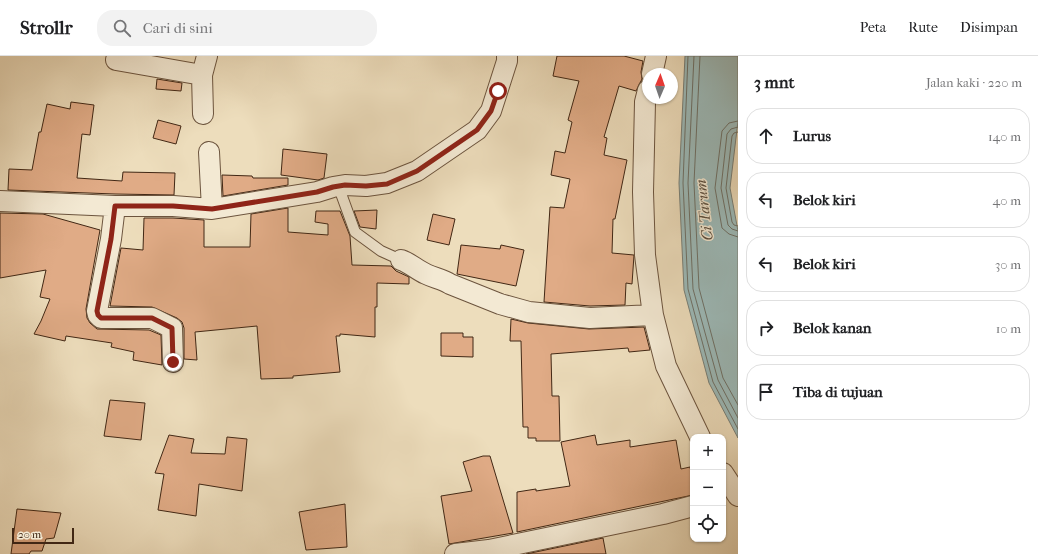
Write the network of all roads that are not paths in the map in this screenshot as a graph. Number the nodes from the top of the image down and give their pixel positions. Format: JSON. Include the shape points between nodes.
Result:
{"nodes":[{"id":1,"x":507,"y":56,"type":"edge"},
{"id":2,"x":656,"y":56,"type":"edge"},
{"id":3,"x":116,"y":60,"type":"dead end"},
{"id":4,"x":204,"y":65,"type":"edge"},
{"id":5,"x":653,"y":68,"type":"edge"},
{"id":6,"x":646,"y":104,"type":"edge"},
{"id":7,"x":203,"y":114,"type":"dead end"},
{"id":8,"x":209,"y":152,"type":"dead end"},
{"id":9,"x":339,"y":188,"type":"dead end"},
{"id":10,"x":0,"y":201,"type":"edge"},
{"id":11,"x":115,"y":206,"type":"junction"},
{"id":12,"x":212,"y":209,"type":"junction"},
{"id":13,"x":400,"y":260,"type":"joint"},
{"id":14,"x":653,"y":315,"type":"junction"},
{"id":15,"x":173,"y":362,"type":"dead end"},
{"id":16,"x":699,"y":434,"type":"edge"},
{"id":17,"x":726,"y":481,"type":"edge"},
{"id":18,"x":732,"y":496,"type":"edge"},
{"id":19,"x":690,"y":507,"type":"edge"},
{"id":20,"x":456,"y":554,"type":"edge"}],
"edges":[{"from":1,"to":12,"type":"street","via":[[491,111],[477,130],[417,171],[387,184],[339,186]]},
{"from":2,"to":5,"type":"street"},
{"from":3,"to":4,"type":"street"},
{"from":4,"to":7,"type":"street"},
{"from":6,"to":14,"type":"street","via":[[643,192],[645,256]]},
{"from":8,"to":12,"type":"street"},
{"from":9,"to":13,"type":"lane","via":[[355,232],[381,251]]},
{"from":10,"to":11,"type":"street"},
{"from":11,"to":12,"type":"street"},
{"from":11,"to":15,"type":"street","via":[[98,315],[101,318],[152,318],[172,328]]},
{"from":13,"to":14,"type":"street","via":[[457,287],[529,312],[590,318]]},
{"from":14,"to":16,"type":"street","via":[[666,366]]},
{"from":17,"to":18,"type":"street"},
{"from":19,"to":20,"type":"street","via":[[489,550]]}]}
